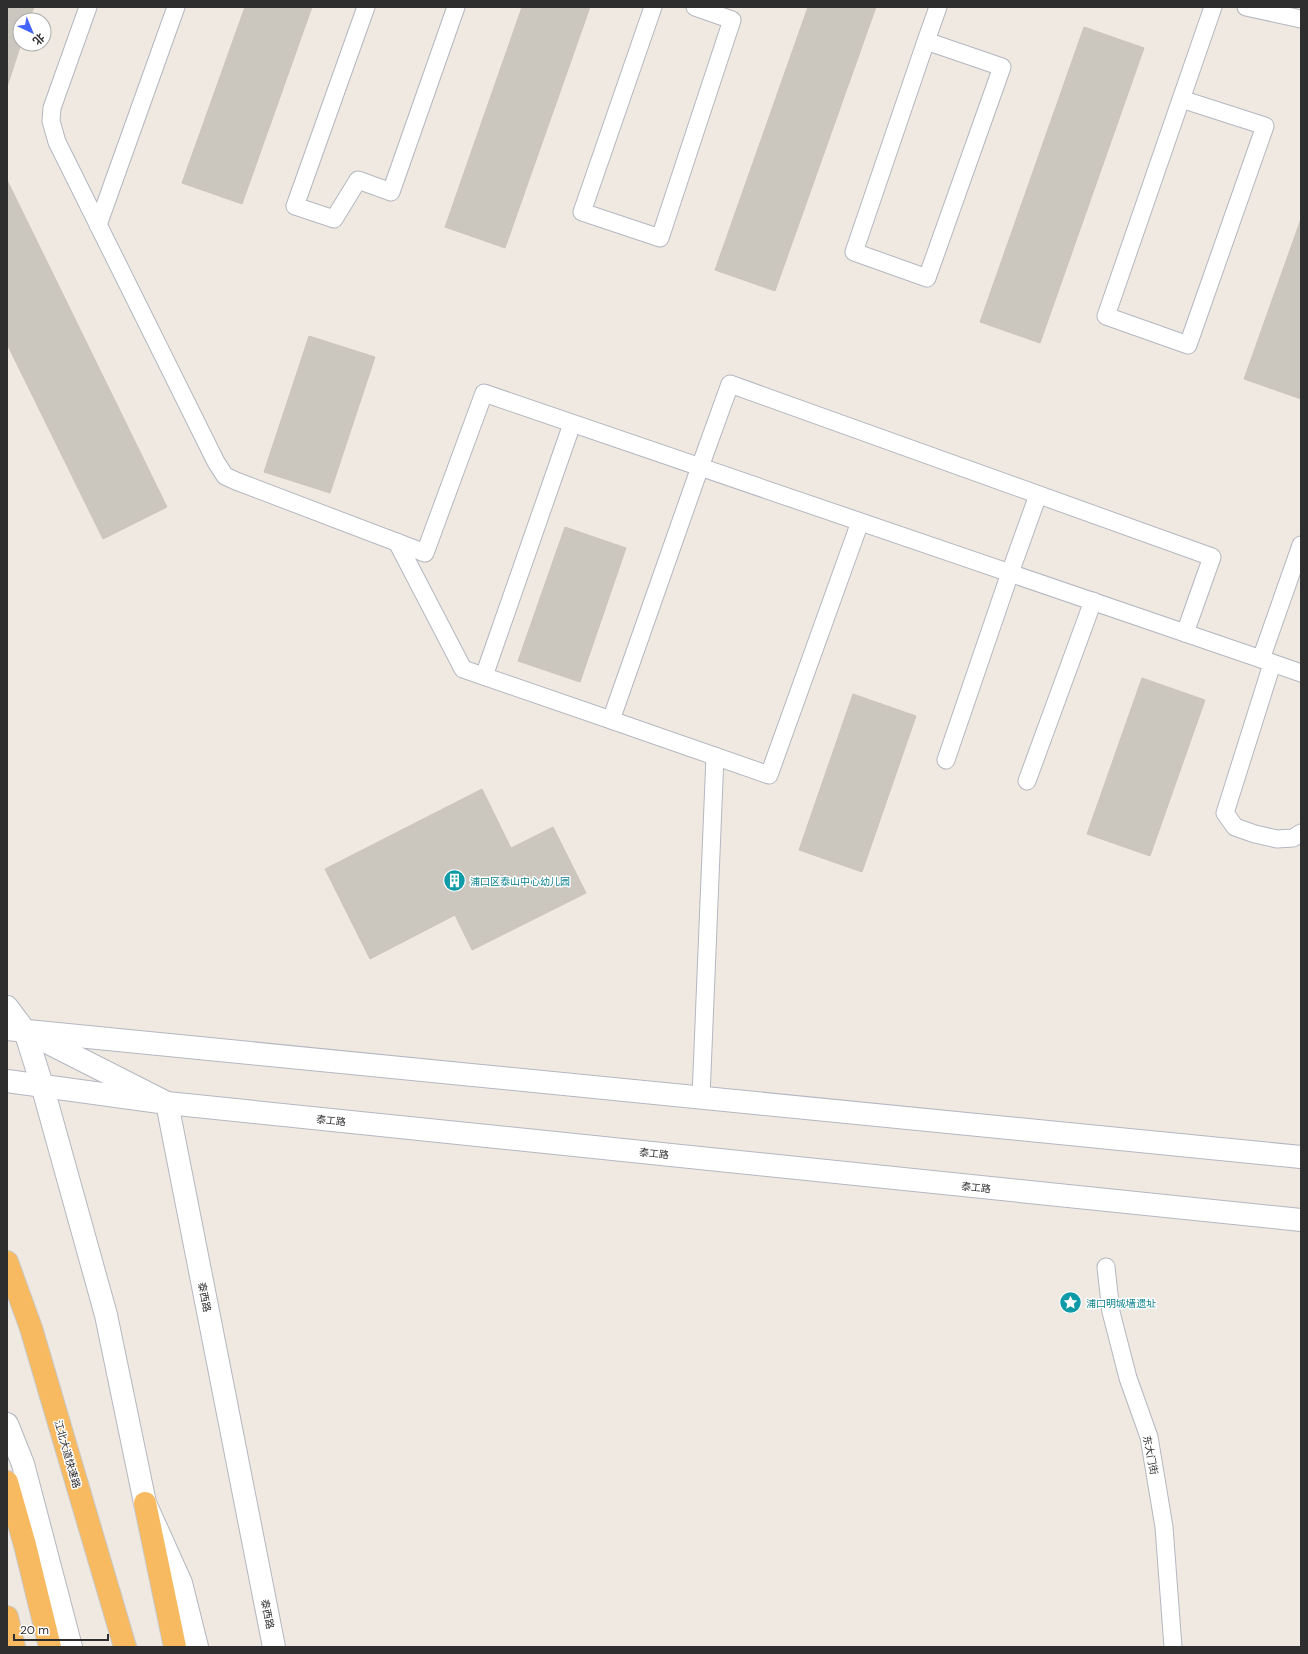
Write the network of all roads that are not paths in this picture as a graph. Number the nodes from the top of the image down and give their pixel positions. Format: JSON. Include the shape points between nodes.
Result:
{"nodes":[{"id":1,"x":88,"y":7,"type":"edge"},
{"id":2,"x":176,"y":7,"type":"edge"},
{"id":3,"x":366,"y":7,"type":"edge"},
{"id":4,"x":456,"y":7,"type":"edge"},
{"id":5,"x":653,"y":7,"type":"edge"},
{"id":6,"x":695,"y":7,"type":"edge"},
{"id":7,"x":938,"y":7,"type":"edge"},
{"id":8,"x":1213,"y":7,"type":"edge"},
{"id":9,"x":1246,"y":7,"type":"edge"},
{"id":10,"x":1301,"y":19,"type":"edge"},
{"id":11,"x":926,"y":41,"type":"junction"},
{"id":12,"x":1181,"y":99,"type":"junction"},
{"id":13,"x":98,"y":225,"type":"junction"},
{"id":14,"x":572,"y":424,"type":"junction"},
{"id":15,"x":700,"y":467,"type":"junction"},
{"id":16,"x":1038,"y":495,"type":"junction"},
{"id":17,"x":860,"y":522,"type":"junction"},
{"id":18,"x":397,"y":542,"type":"junction"},
{"id":19,"x":1301,"y":545,"type":"edge"},
{"id":20,"x":1010,"y":573,"type":"junction"},
{"id":21,"x":1093,"y":601,"type":"junction"},
{"id":22,"x":1185,"y":633,"type":"junction"},
{"id":23,"x":1266,"y":661,"type":"junction"},
{"id":24,"x":1301,"y":673,"type":"edge"},
{"id":25,"x":484,"y":676,"type":"junction"},
{"id":26,"x":612,"y":720,"type":"junction"},
{"id":27,"x":715,"y":756,"type":"junction"},
{"id":28,"x":946,"y":760,"type":"dead end"},
{"id":29,"x":1027,"y":781,"type":"dead end"},
{"id":30,"x":1301,"y":833,"type":"edge"},
{"id":31,"x":7,"y":1007,"type":"edge"},
{"id":32,"x":16,"y":1030,"type":"edge"},
{"id":33,"x":7,"y":1081,"type":"edge"},
{"id":34,"x":42,"y":1085,"type":"junction"},
{"id":35,"x":702,"y":1097,"type":"junction"},
{"id":36,"x":167,"y":1103,"type":"junction"},
{"id":37,"x":1301,"y":1157,"type":"edge"},
{"id":38,"x":1301,"y":1220,"type":"edge"},
{"id":39,"x":7,"y":1262,"type":"edge"},
{"id":40,"x":1106,"y":1267,"type":"dead end"},
{"id":41,"x":7,"y":1424,"type":"edge"},
{"id":42,"x":7,"y":1482,"type":"edge"},
{"id":43,"x":145,"y":1503,"type":"junction"},
{"id":44,"x":7,"y":1617,"type":"edge"},
{"id":45,"x":14,"y":1647,"type":"edge"},
{"id":46,"x":50,"y":1647,"type":"edge"},
{"id":47,"x":71,"y":1647,"type":"edge"},
{"id":48,"x":125,"y":1647,"type":"edge"},
{"id":49,"x":174,"y":1647,"type":"edge"},
{"id":50,"x":197,"y":1647,"type":"edge"},
{"id":51,"x":274,"y":1647,"type":"edge"},
{"id":52,"x":1173,"y":1647,"type":"edge"}],
"edges":[{"from":1,"to":13,"type":"lane","via":[[52,108],[51,121],[57,142]]},
{"from":2,"to":13,"type":"lane"},
{"from":3,"to":4,"type":"lane","via":[[295,206],[334,219],[358,180],[391,192]]},
{"from":5,"to":6,"type":"lane","via":[[582,212],[660,238],[732,20]]},
{"from":7,"to":11,"type":"lane"},
{"from":8,"to":12,"type":"lane"},
{"from":9,"to":10,"type":"lane"},
{"from":11,"to":11,"type":"lane","via":[[854,252],[927,278],[1002,68]]},
{"from":12,"to":12,"type":"lane","via":[[1106,316],[1188,345],[1265,126]]},
{"from":13,"to":18,"type":"lane","via":[[225,476]]},
{"from":14,"to":15,"type":"lane"},
{"from":14,"to":18,"type":"lane","via":[[484,393],[425,553]]},
{"from":14,"to":25,"type":"lane"},
{"from":15,"to":16,"type":"lane","via":[[730,384]]},
{"from":15,"to":17,"type":"lane"},
{"from":15,"to":26,"type":"lane"},
{"from":16,"to":20,"type":"lane"},
{"from":16,"to":22,"type":"lane","via":[[1212,557]]},
{"from":17,"to":20,"type":"lane"},
{"from":17,"to":27,"type":"lane","via":[[769,775]]},
{"from":18,"to":25,"type":"lane","via":[[463,669]]},
{"from":19,"to":23,"type":"lane"},
{"from":20,"to":21,"type":"lane"},
{"from":20,"to":28,"type":"lane"},
{"from":21,"to":22,"type":"lane"},
{"from":21,"to":29,"type":"lane"},
{"from":22,"to":23,"type":"lane"},
{"from":23,"to":24,"type":"lane"},
{"from":23,"to":30,"type":"lane","via":[[1225,813],[1235,827],[1254,834],[1277,839],[1293,838]]},
{"from":25,"to":26,"type":"lane"},
{"from":26,"to":27,"type":"lane"},
{"from":27,"to":35,"type":"lane"},
{"from":31,"to":32,"type":"main road"},
{"from":32,"to":34,"type":"main road"},
{"from":32,"to":35,"type":"main road"},
{"from":32,"to":36,"type":"main road"},
{"from":33,"to":34,"type":"main road","name":"泰工路"},
{"from":34,"to":36,"type":"main road","name":"泰工路"},
{"from":34,"to":43,"type":"main road","via":[[106,1315]]},
{"from":35,"to":37,"type":"main road"},
{"from":36,"to":38,"type":"main road","name":"泰工路"},
{"from":36,"to":51,"type":"main road","name":"泰西路"},
{"from":39,"to":48,"type":"highway","name":"江北大道快速路","via":[[31,1328]]},
{"from":40,"to":52,"type":"lane","name":"东大门街","via":[[1111,1312],[1128,1378],[1149,1438],[1164,1527]]},
{"from":41,"to":47,"type":"main road","via":[[23,1464]]},
{"from":42,"to":46,"type":"highway"},
{"from":43,"to":49,"type":"highway"},
{"from":43,"to":50,"type":"main road","via":[[181,1582]]},
{"from":44,"to":45,"type":"highway"}]}
